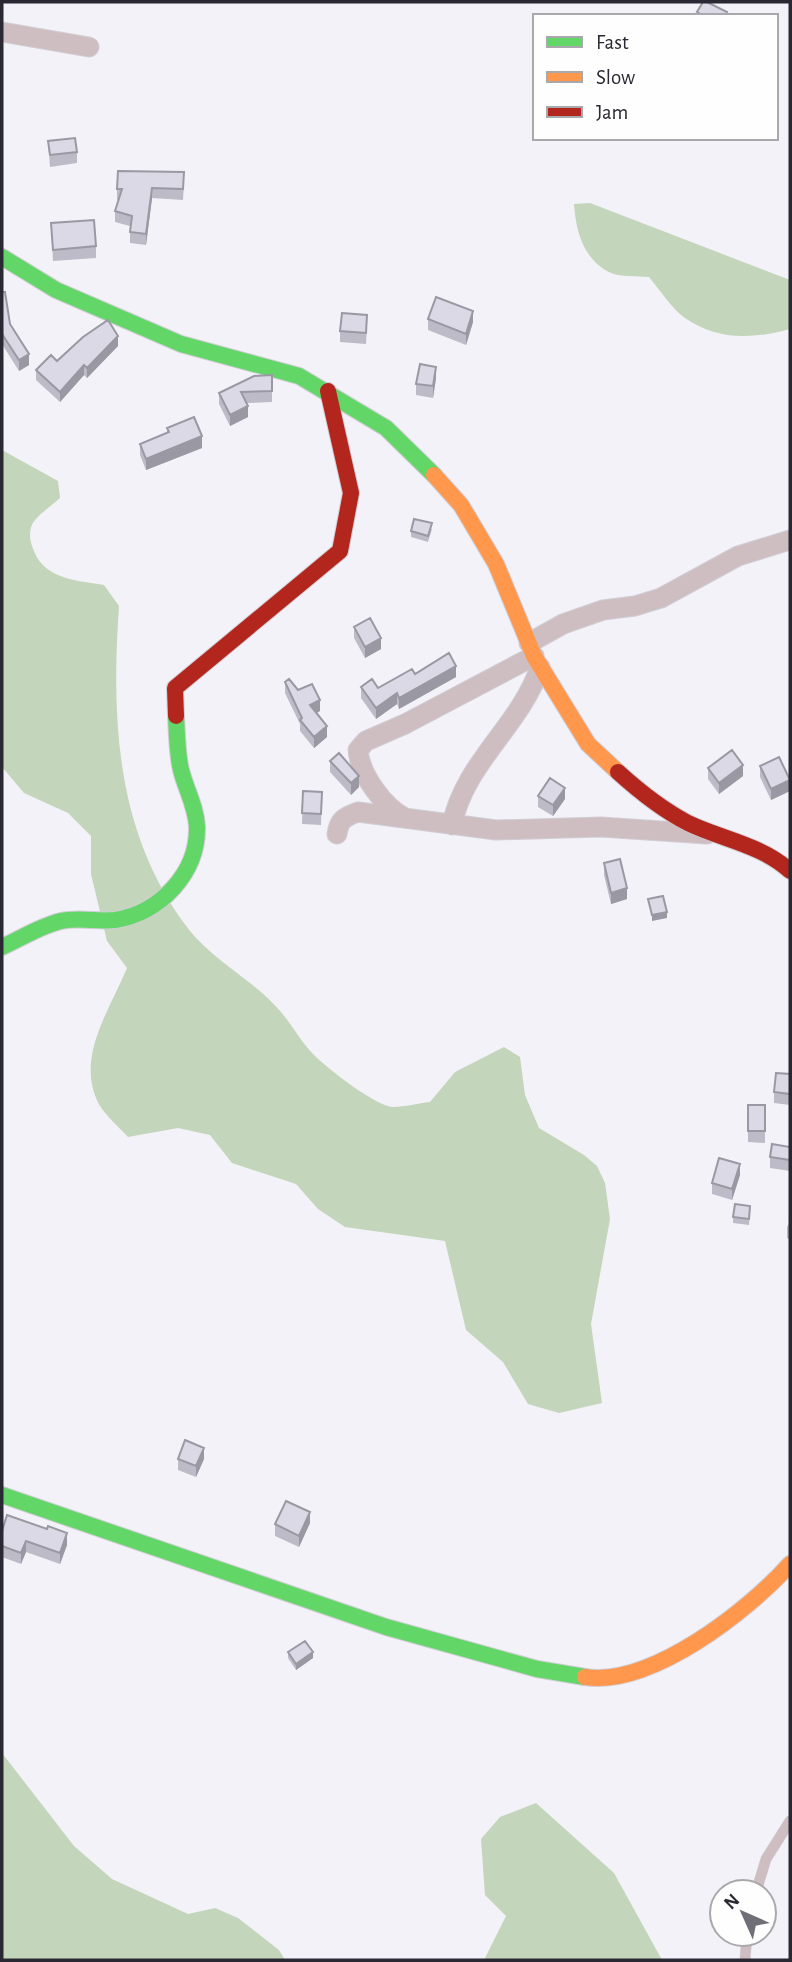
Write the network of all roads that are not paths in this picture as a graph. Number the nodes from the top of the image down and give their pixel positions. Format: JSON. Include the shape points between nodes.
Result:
{"nodes":[{"id":1,"x":2,"y":32,"type":"edge"},
{"id":2,"x":89,"y":47,"type":"dead end"},
{"id":3,"x":2,"y":257,"type":"edge"},
{"id":4,"x":328,"y":391,"type":"junction"},
{"id":5,"x":790,"y":540,"type":"edge"},
{"id":6,"x":534,"y":655,"type":"junction"},
{"id":7,"x":406,"y":819,"type":"junction"},
{"id":8,"x":452,"y":825,"type":"junction"},
{"id":9,"x":337,"y":834,"type":"dead end"},
{"id":10,"x":713,"y":834,"type":"junction"},
{"id":11,"x":790,"y":871,"type":"edge"},
{"id":12,"x":2,"y":947,"type":"edge"},
{"id":13,"x":2,"y":1494,"type":"edge"},
{"id":14,"x":790,"y":1564,"type":"edge"},
{"id":15,"x":790,"y":1821,"type":"edge"},
{"id":16,"x":760,"y":1878,"type":"edge"}],
"edges":[{"from":1,"to":2,"type":"street"},
{"from":3,"to":4,"type":"street","via":[[55,290],[181,344],[288,372]]},
{"from":4,"to":6,"type":"street","via":[[386,428],[461,505],[496,564]]},
{"from":4,"to":12,"type":"street","via":[[351,494],[340,551],[175,688],[180,764],[195,809],[195,852],[187,872],[177,888],[123,919],[69,919]]},
{"from":5,"to":6,"type":"street","via":[[738,556],[661,598],[563,624]]},
{"from":6,"to":7,"type":"street","via":[[366,741],[358,750],[373,785],[394,813]]},
{"from":6,"to":8,"type":"street","via":[[533,688],[470,778]]},
{"from":6,"to":10,"type":"street","via":[[589,744],[621,777],[648,800]]},
{"from":7,"to":8,"type":"street"},
{"from":7,"to":9,"type":"street","via":[[358,812],[338,824]]},
{"from":8,"to":10,"type":"street"},
{"from":10,"to":11,"type":"street","via":[[777,859]]},
{"from":13,"to":14,"type":"street","via":[[386,1627],[537,1670],[595,1678],[632,1674],[674,1656],[766,1591]]},
{"from":15,"to":16,"type":"lane","via":[[766,1859]]}]}
